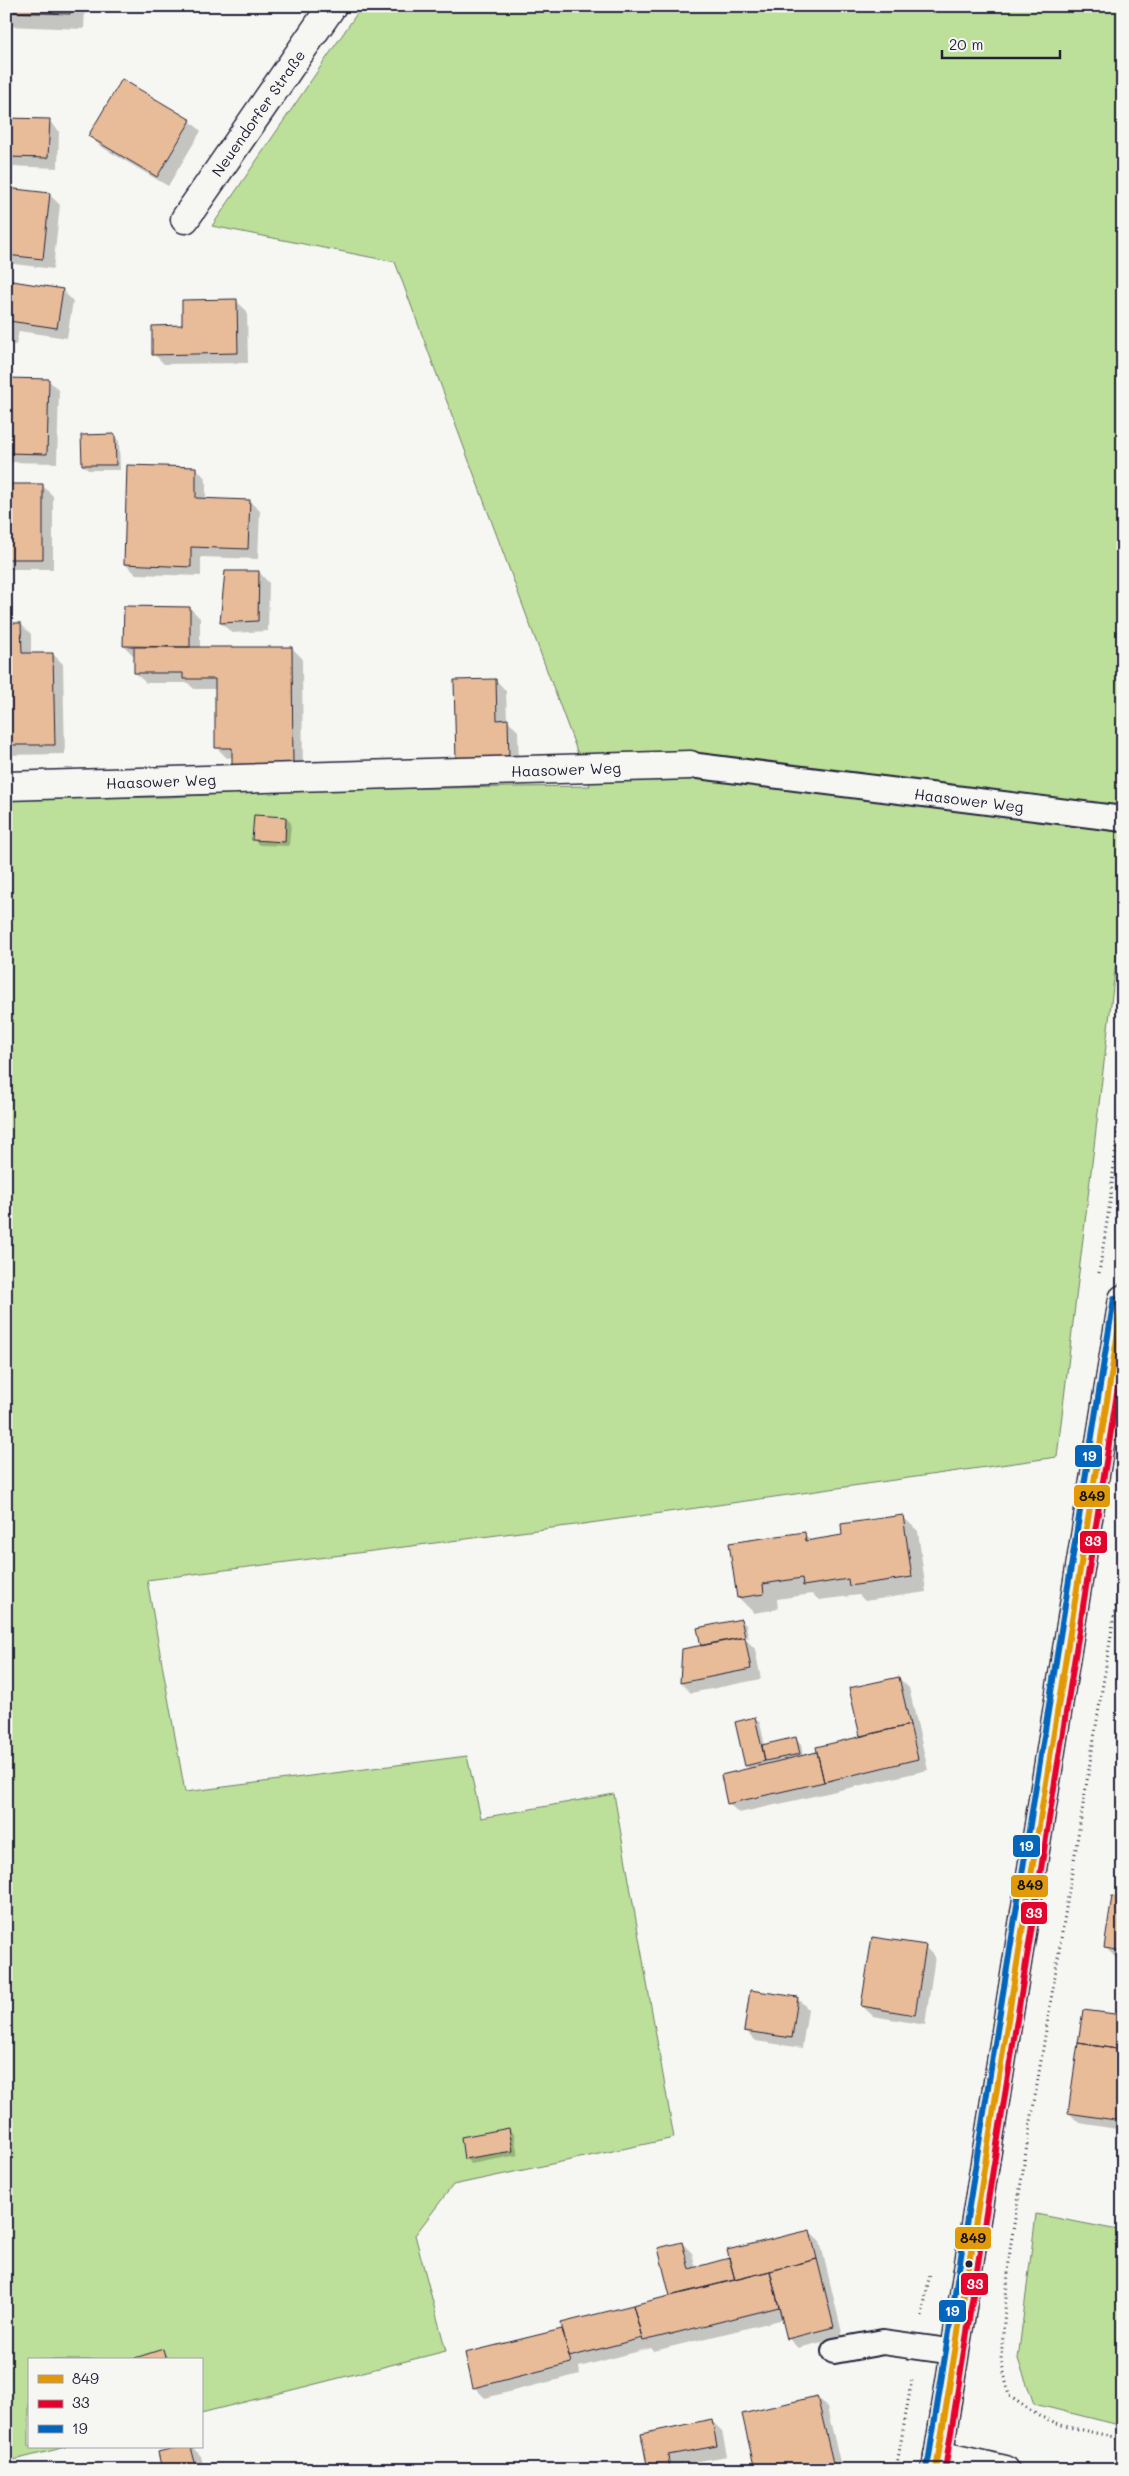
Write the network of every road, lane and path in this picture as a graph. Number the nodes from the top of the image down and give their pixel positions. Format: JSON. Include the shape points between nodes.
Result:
{"nodes":[{"id":1,"x":332,"y":6,"type":"edge"},
{"id":2,"x":185,"y":219,"type":"dead end"},
{"id":3,"x":690,"y":765,"type":"joint"},
{"id":4,"x":6,"y":786,"type":"edge"},
{"id":5,"x":1123,"y":818,"type":"edge"},
{"id":6,"x":1123,"y":1299,"type":"edge"},
{"id":7,"x":1123,"y":1562,"type":"edge"},
{"id":8,"x":834,"y":2351,"type":"dead end"},
{"id":9,"x":955,"y":2352,"type":"junction"},
{"id":10,"x":1123,"y":2439,"type":"edge"},
{"id":11,"x":937,"y":2462,"type":"edge"},
{"id":12,"x":1005,"y":2470,"type":"edge"}],
"edges":[{"from":1,"to":2,"type":"main road","name":"Neuendorfer Straße"},
{"from":3,"to":4,"type":"main road","name":"Haasower Weg"},
{"from":3,"to":5,"type":"lane","name":"Haasower Weg"},
{"from":6,"to":9,"type":"main road"},
{"from":7,"to":10,"type":"path","via":[[1010,2249],[1001,2359],[1010,2396],[1038,2416],[1064,2426]]},
{"from":8,"to":9,"type":"lane","via":[[883,2342]]},
{"from":9,"to":11,"type":"main road"},
{"from":11,"to":12,"type":"main road"}]}
